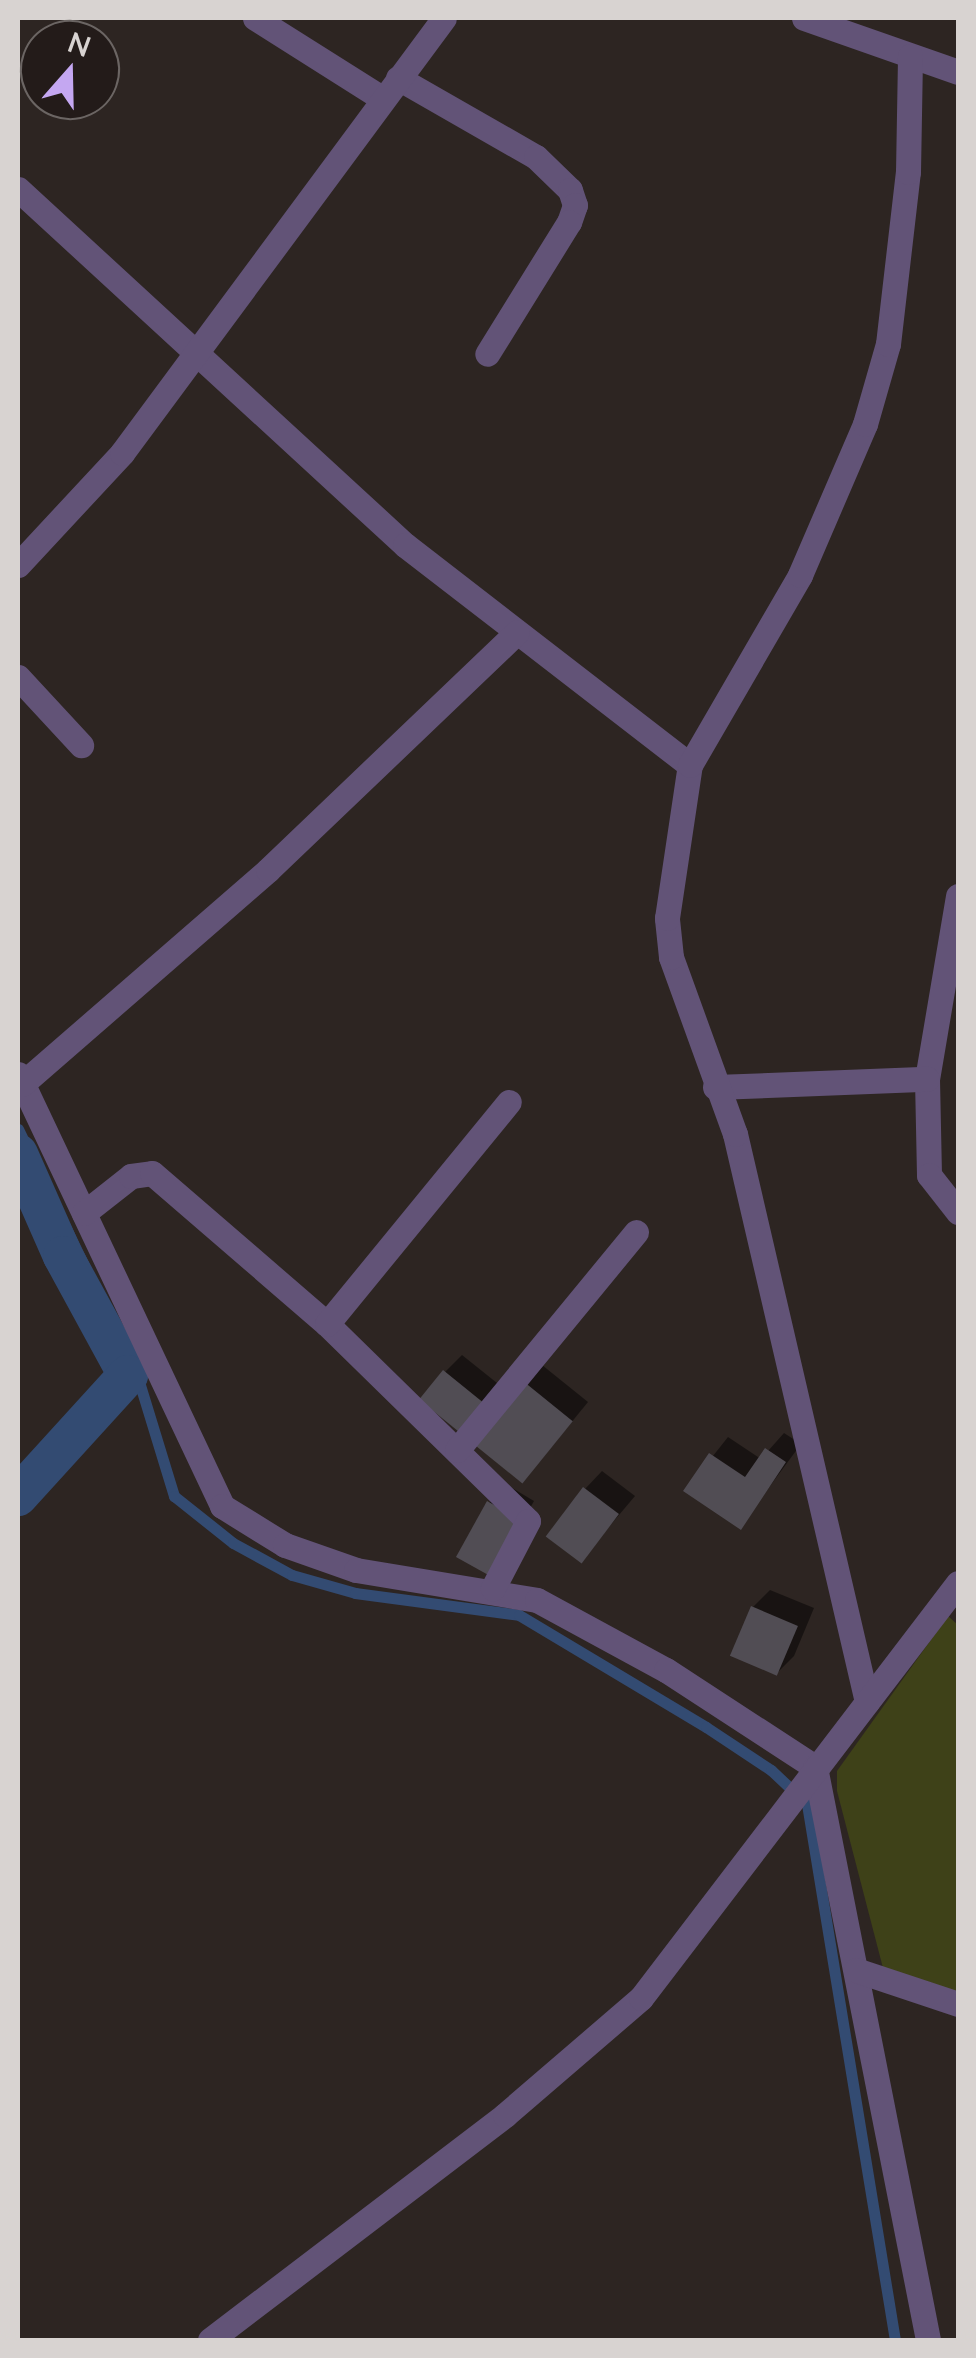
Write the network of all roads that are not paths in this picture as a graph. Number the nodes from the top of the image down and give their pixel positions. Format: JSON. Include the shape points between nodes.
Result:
{"nodes":[{"id":1,"x":255,"y":18,"type":"edge"},
{"id":2,"x":444,"y":18,"type":"edge"},
{"id":3,"x":804,"y":18,"type":"edge"},
{"id":4,"x":910,"y":56,"type":"junction"},
{"id":5,"x":958,"y":72,"type":"edge"},
{"id":6,"x":390,"y":88,"type":"junction"},
{"id":7,"x":18,"y":188,"type":"edge"},
{"id":8,"x":200,"y":352,"type":"junction"},
{"id":9,"x":486,"y":354,"type":"dead end"},
{"id":10,"x":18,"y":564,"type":"edge"},
{"id":11,"x":518,"y":632,"type":"junction"},
{"id":12,"x":18,"y":677,"type":"edge"},
{"id":13,"x":81,"y":745,"type":"dead end"},
{"id":14,"x":690,"y":765,"type":"junction"},
{"id":15,"x":958,"y":896,"type":"edge"},
{"id":16,"x":20,"y":1079,"type":"edge"},
{"id":17,"x":927,"y":1079,"type":"junction"},
{"id":18,"x":715,"y":1088,"type":"junction"},
{"id":19,"x":509,"y":1102,"type":"dead end"},
{"id":20,"x":958,"y":1212,"type":"edge"},
{"id":21,"x":84,"y":1213,"type":"junction"},
{"id":22,"x":636,"y":1232,"type":"dead end"},
{"id":23,"x":327,"y":1324,"type":"junction"},
{"id":24,"x":457,"y":1450,"type":"junction"},
{"id":25,"x":958,"y":1584,"type":"edge"},
{"id":26,"x":493,"y":1588,"type":"junction"},
{"id":27,"x":867,"y":1702,"type":"junction"},
{"id":28,"x":810,"y":1774,"type":"junction"},
{"id":29,"x":856,"y":1970,"type":"junction"},
{"id":30,"x":958,"y":2004,"type":"edge"},
{"id":31,"x":210,"y":2340,"type":"edge"},
{"id":32,"x":928,"y":2340,"type":"edge"}],
"edges":[{"from":1,"to":6,"type":"street"},
{"from":2,"to":6,"type":"street"},
{"from":3,"to":4,"type":"street"},
{"from":4,"to":5,"type":"street"},
{"from":4,"to":14,"type":"street","via":[[908,172],[888,344],[866,424],[800,576]]},
{"from":6,"to":8,"type":"street"},
{"from":6,"to":9,"type":"street","via":[[536,157],[570,190],[575,205],[568,222]]},
{"from":7,"to":8,"type":"street"},
{"from":8,"to":10,"type":"street","via":[[76,508]]},
{"from":8,"to":11,"type":"street","via":[[277,433],[404,546]]},
{"from":11,"to":14,"type":"street"},
{"from":11,"to":16,"type":"street","via":[[268,870]]},
{"from":12,"to":13,"type":"street"},
{"from":14,"to":18,"type":"street","via":[[667,918],[671,956]]},
{"from":15,"to":17,"type":"street"},
{"from":16,"to":21,"type":"street"},
{"from":17,"to":18,"type":"street"},
{"from":17,"to":20,"type":"street","via":[[929,1175]]},
{"from":18,"to":27,"type":"street","via":[[734,1134]]},
{"from":19,"to":23,"type":"street"},
{"from":21,"to":23,"type":"street","via":[[132,1176],[152,1173]]},
{"from":21,"to":26,"type":"street","via":[[222,1506],[285,1545],[356,1570]]},
{"from":22,"to":24,"type":"street"},
{"from":23,"to":24,"type":"street"},
{"from":24,"to":26,"type":"street","via":[[528,1521]]},
{"from":25,"to":27,"type":"street"},
{"from":26,"to":28,"type":"street","via":[[572,1616]]},
{"from":27,"to":28,"type":"street"},
{"from":28,"to":29,"type":"street"},
{"from":28,"to":31,"type":"street","via":[[677,1959],[602,2034]]},
{"from":29,"to":30,"type":"street"},
{"from":29,"to":32,"type":"street"}]}
